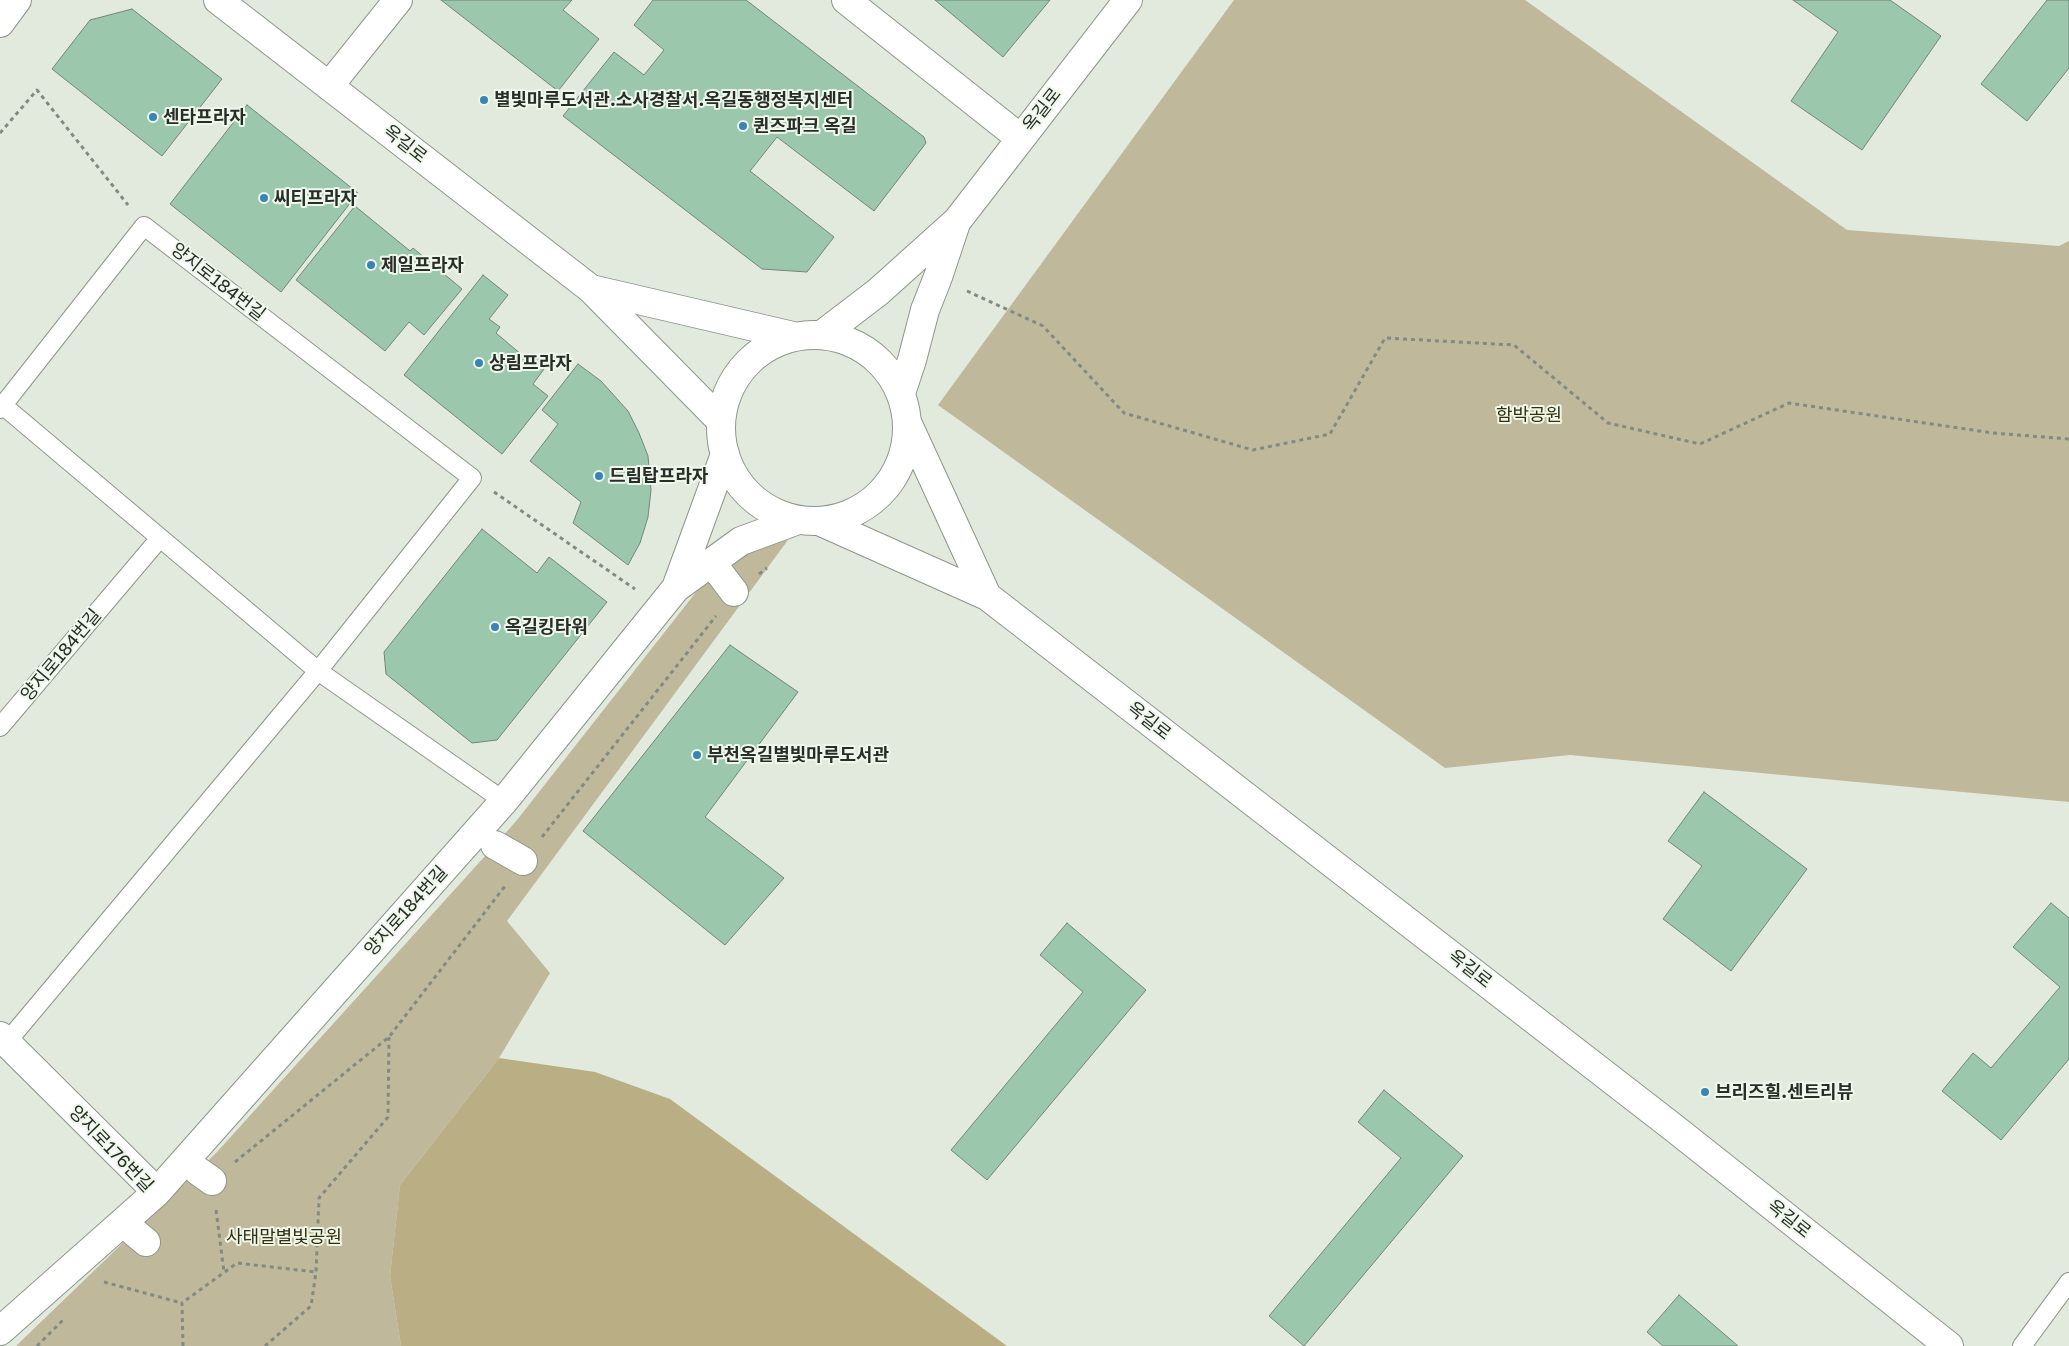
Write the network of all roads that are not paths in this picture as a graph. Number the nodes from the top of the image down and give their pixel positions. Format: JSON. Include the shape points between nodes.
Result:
{"nodes":[{"id":1,"x":17,"y":0,"type":"edge"},
{"id":2,"x":218,"y":0,"type":"edge"},
{"id":3,"x":398,"y":0,"type":"edge"},
{"id":4,"x":846,"y":0,"type":"edge"},
{"id":5,"x":1128,"y":0,"type":"edge"},
{"id":6,"x":0,"y":23,"type":"edge"},
{"id":7,"x":330,"y":86,"type":"junction"},
{"id":8,"x":1020,"y":138,"type":"junction"},
{"id":9,"x":957,"y":221,"type":"junction"},
{"id":10,"x":591,"y":289,"type":"junction"},
{"id":11,"x":823,"y":334,"type":"junction"},
{"id":12,"x":793,"y":336,"type":"junction"},
{"id":13,"x":901,"y":393,"type":"junction"},
{"id":14,"x":1,"y":406,"type":"edge"},
{"id":15,"x":721,"y":421,"type":"junction"},
{"id":16,"x":907,"y":422,"type":"junction"},
{"id":17,"x":725,"y":454,"type":"junction"},
{"id":18,"x":809,"y":521,"type":"junction"},
{"id":19,"x":160,"y":538,"type":"junction"},
{"id":20,"x":718,"y":571,"type":"dead end"},
{"id":21,"x":734,"y":592,"type":"road end"},
{"id":22,"x":988,"y":596,"type":"junction"},
{"id":23,"x":668,"y":597,"type":"junction"},
{"id":24,"x":318,"y":670,"type":"junction"},
{"id":25,"x":0,"y":727,"type":"edge"},
{"id":26,"x":504,"y":801,"type":"junction"},
{"id":27,"x":495,"y":845,"type":"dead end"},
{"id":28,"x":523,"y":861,"type":"road end"},
{"id":29,"x":2,"y":1042,"type":"edge"},
{"id":30,"x":157,"y":1192,"type":"junction"},
{"id":31,"x":2069,"y":1282,"type":"edge"},
{"id":32,"x":0,"y":1331,"type":"edge"},
{"id":33,"x":1949,"y":1346,"type":"edge"},
{"id":34,"x":2022,"y":1346,"type":"edge"}],
"edges":[{"from":1,"to":6,"type":"street"},
{"from":2,"to":7,"type":"street","name":"옥길로"},
{"from":3,"to":7,"type":"street"},
{"from":4,"to":8,"type":"street"},
{"from":5,"to":8,"type":"street","name":"옥길로"},
{"from":7,"to":10,"type":"street","name":"옥길로"},
{"from":8,"to":9,"type":"street","name":"옥길로"},
{"from":9,"to":11,"type":"street","via":[[878,292]]},
{"from":9,"to":13,"type":"street","via":[[925,310]]},
{"from":10,"to":12,"type":"street","name":"옥길로"},
{"from":10,"to":15,"type":"street","name":"옥길로"},
{"from":11,"to":12,"type":"street"},
{"from":11,"to":13,"type":"street","via":[[856,344],[876,359]]},
{"from":12,"to":15,"type":"street","via":[[757,353],[732,383]]},
{"from":13,"to":16,"type":"street"},
{"from":14,"to":19,"type":"lane"},
{"from":14,"to":24,"type":"lane","name":"양지로184번길","via":[[144,226],[472,478]]},
{"from":15,"to":17,"type":"street"},
{"from":16,"to":18,"type":"street","via":[[904,451],[892,478],[873,500],[848,515]]},
{"from":16,"to":22,"type":"street","name":"옥길로"},
{"from":17,"to":18,"type":"street","name":"옥길로","via":[[736,478],[752,498],[774,512]]},
{"from":17,"to":23,"type":"street"},
{"from":18,"to":22,"type":"street","name":"옥길로"},
{"from":18,"to":23,"type":"street","via":[[741,541]]},
{"from":19,"to":24,"type":"lane"},
{"from":19,"to":25,"type":"lane","name":"양지로184번길"},
{"from":20,"to":21,"type":"street"},
{"from":22,"to":33,"type":"street","name":"옥길로","via":[[1674,1128]]},
{"from":23,"to":26,"type":"street","name":"양지로184번길"},
{"from":24,"to":26,"type":"lane"},
{"from":24,"to":29,"type":"lane"},
{"from":26,"to":30,"type":"street","name":"양지로184번길"},
{"from":27,"to":28,"type":"street"},
{"from":29,"to":30,"type":"street","name":"양지로176번길"},
{"from":30,"to":32,"type":"street","name":"양지로176번길"},
{"from":31,"to":34,"type":"lane"}]}
